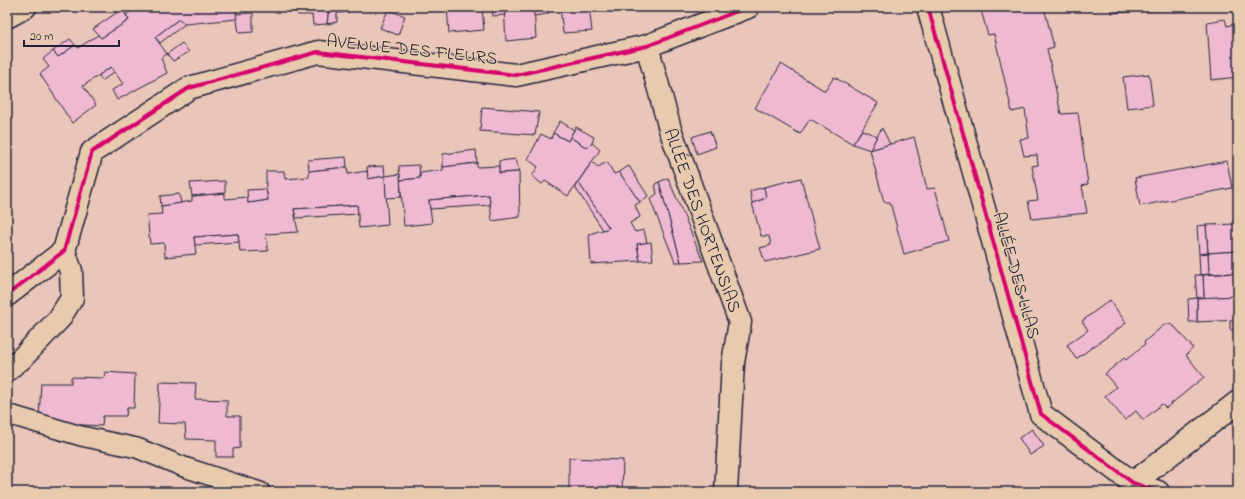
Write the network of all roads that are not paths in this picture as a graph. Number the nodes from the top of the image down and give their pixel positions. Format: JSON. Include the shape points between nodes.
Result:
{"nodes":[{"id":1,"x":25,"y":7,"type":"edge"},
{"id":2,"x":748,"y":7,"type":"edge"},
{"id":3,"x":928,"y":7,"type":"edge"},
{"id":4,"x":7,"y":17,"type":"edge"},
{"id":5,"x":647,"y":46,"type":"junction"},
{"id":6,"x":64,"y":251,"type":"junction"},
{"id":7,"x":7,"y":295,"type":"edge"},
{"id":8,"x":14,"y":366,"type":"edge"},
{"id":9,"x":1238,"y":402,"type":"edge"},
{"id":10,"x":7,"y":417,"type":"edge"},
{"id":11,"x":1133,"y":483,"type":"junction"},
{"id":12,"x":260,"y":492,"type":"edge"},
{"id":13,"x":726,"y":492,"type":"edge"},
{"id":14,"x":1158,"y":492,"type":"edge"}],
"edges":[{"from":1,"to":4,"type":"street"},
{"from":2,"to":5,"type":"street","name":"AVENUE DES FLEURS"},
{"from":3,"to":11,"type":"street","name":"ALLÉE DES LILAS","via":[[1041,414]]},
{"from":5,"to":6,"type":"street","name":"AVENUE DES FLEURS","via":[[516,75],[318,52],[189,88],[92,152]]},
{"from":5,"to":13,"type":"street","name":"ALLÉE DES HORTENSIAS","via":[[670,129],[740,322],[733,363]]},
{"from":6,"to":7,"type":"street"},
{"from":6,"to":8,"type":"street","via":[[71,271],[72,298],[59,319]]},
{"from":9,"to":11,"type":"street"},
{"from":10,"to":12,"type":"lane","via":[[14,416],[81,436],[137,448],[184,467]]},
{"from":11,"to":14,"type":"street","name":"ALLÉE DES LILAS"}]}
